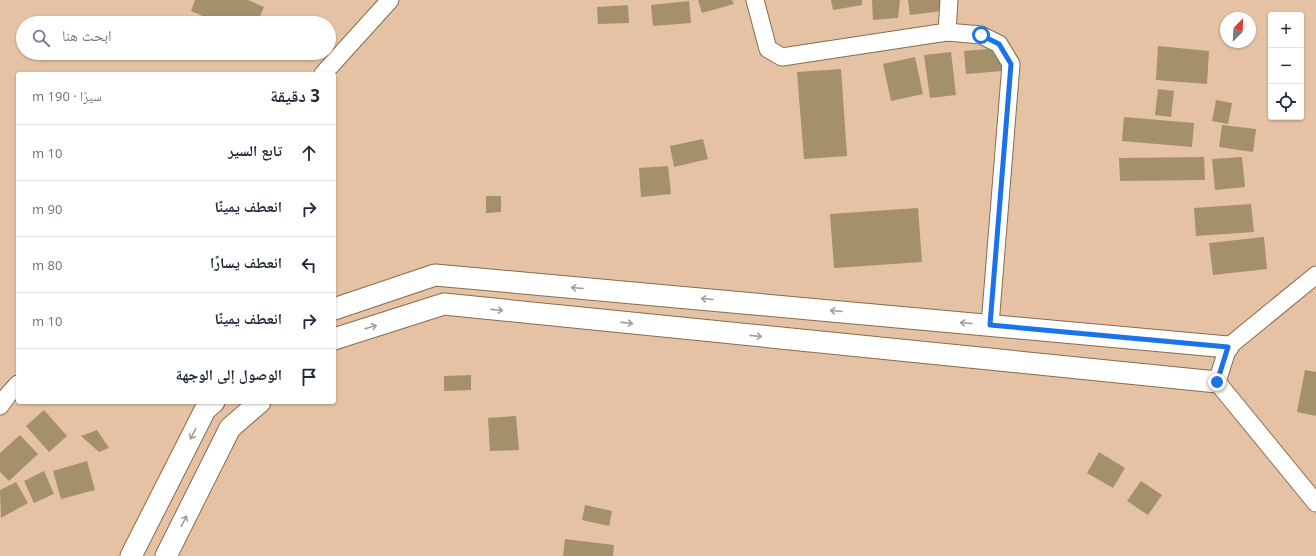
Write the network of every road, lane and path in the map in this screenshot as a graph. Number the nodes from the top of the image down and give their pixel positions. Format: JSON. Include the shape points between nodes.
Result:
{"nodes":[{"id":1,"x":390,"y":0,"type":"edge"},
{"id":2,"x":755,"y":0,"type":"edge"},
{"id":3,"x":949,"y":0,"type":"edge"},
{"id":4,"x":947,"y":32,"type":"junction"},
{"id":5,"x":336,"y":60,"type":"edge"},
{"id":6,"x":336,"y":60,"type":"edge"},
{"id":7,"x":325,"y":72,"type":"edge"},
{"id":8,"x":1316,"y":275,"type":"edge"},
{"id":9,"x":336,"y":308,"type":"edge"},
{"id":10,"x":990,"y":325,"type":"junction"},
{"id":11,"x":336,"y":338,"type":"edge"},
{"id":12,"x":1228,"y":347,"type":"junction"},
{"id":13,"x":1217,"y":382,"type":"junction"},
{"id":14,"x":16,"y":386,"type":"edge"},
{"id":15,"x":212,"y":404,"type":"edge"},
{"id":16,"x":258,"y":404,"type":"edge"},
{"id":17,"x":0,"y":406,"type":"edge"},
{"id":18,"x":1316,"y":503,"type":"edge"},
{"id":19,"x":131,"y":556,"type":"edge"},
{"id":20,"x":166,"y":556,"type":"edge"}],
"edges":[{"from":1,"to":5,"type":"street"},
{"from":2,"to":4,"type":"street","via":[[768,49],[782,57]]},
{"from":3,"to":4,"type":"street"},
{"from":4,"to":10,"type":"street","via":[[981,35],[999,44],[1011,64]]},
{"from":6,"to":7,"type":"street"},
{"from":8,"to":12,"type":"street"},
{"from":10,"to":9,"type":"street","one_way":true,"via":[[435,275]]},
{"from":10,"to":12,"type":"street"},
{"from":11,"to":13,"type":"street","one_way":true,"via":[[444,304]]},
{"from":12,"to":13,"type":"street"},
{"from":13,"to":18,"type":"street"},
{"from":14,"to":17,"type":"street"},
{"from":15,"to":19,"type":"street","one_way":true,"via":[[205,410]]},
{"from":20,"to":16,"type":"street","one_way":true,"via":[[230,428]]}]}
